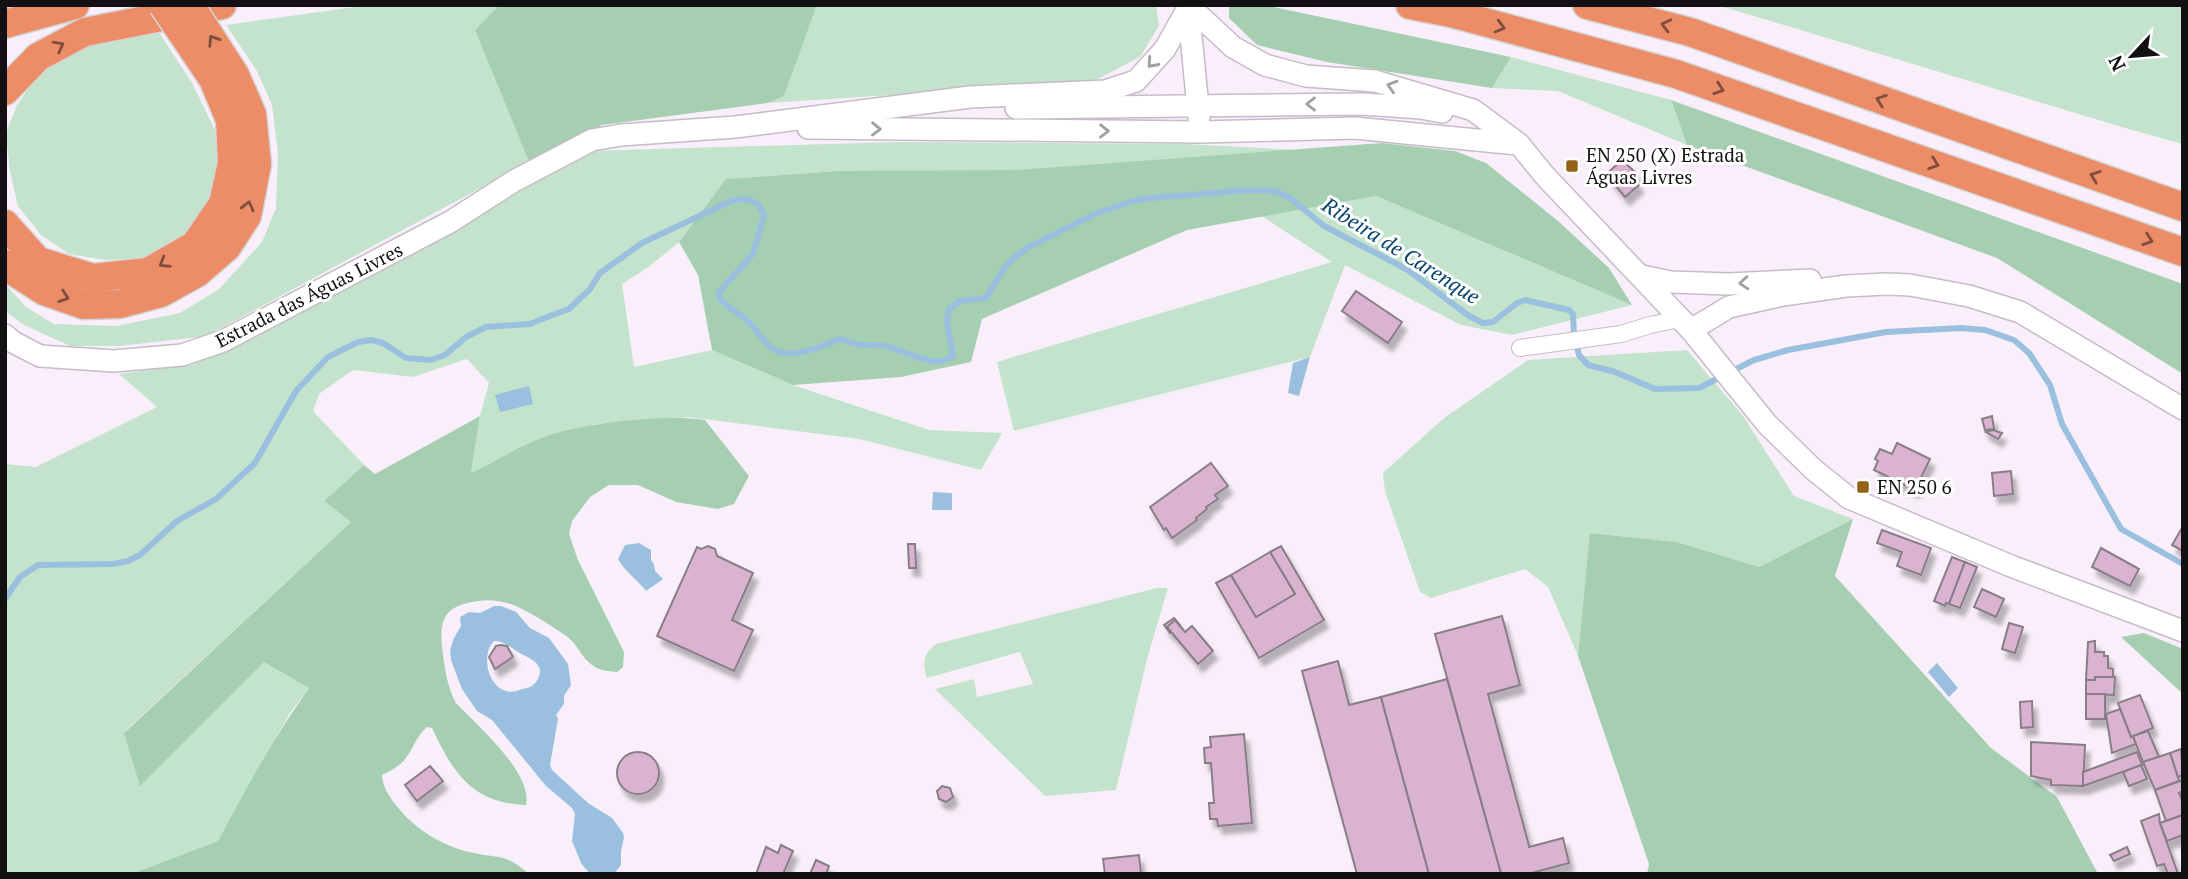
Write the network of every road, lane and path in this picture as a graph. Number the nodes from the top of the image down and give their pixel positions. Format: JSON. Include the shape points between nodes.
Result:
{"nodes":[{"id":1,"x":75,"y":5,"type":"edge"},
{"id":2,"x":163,"y":5,"type":"edge"},
{"id":3,"x":190,"y":5,"type":"edge"},
{"id":4,"x":222,"y":5,"type":"edge"},
{"id":5,"x":1410,"y":5,"type":"edge"},
{"id":6,"x":1587,"y":5,"type":"edge"},
{"id":7,"x":1189,"y":6,"type":"edge"},
{"id":8,"x":5,"y":24,"type":"edge"},
{"id":9,"x":224,"y":77,"type":"junction"},
{"id":10,"x":5,"y":91,"type":"edge"},
{"id":11,"x":1199,"y":105,"type":"junction"},
{"id":12,"x":856,"y":111,"type":"junction"},
{"id":13,"x":735,"y":127,"type":"junction"},
{"id":14,"x":1200,"y":132,"type":"junction"},
{"id":15,"x":1519,"y":144,"type":"junction"},
{"id":16,"x":2183,"y":207,"type":"edge"},
{"id":17,"x":5,"y":224,"type":"edge"},
{"id":18,"x":2183,"y":252,"type":"edge"},
{"id":19,"x":5,"y":264,"type":"edge"},
{"id":20,"x":1642,"y":276,"type":"junction"},
{"id":21,"x":1706,"y":284,"type":"junction"},
{"id":22,"x":1910,"y":285,"type":"junction"},
{"id":23,"x":1681,"y":320,"type":"junction"},
{"id":24,"x":5,"y":335,"type":"edge"},
{"id":25,"x":1520,"y":348,"type":"dead end"},
{"id":26,"x":2183,"y":409,"type":"edge"},
{"id":27,"x":2183,"y":631,"type":"edge"}],
"edges":[{"from":1,"to":8,"type":"highway"},
{"from":2,"to":9,"type":"highway","bridge":true},
{"from":9,"to":3,"type":"highway","one_way":true,"bridge":true},
{"from":10,"to":4,"type":"highway","one_way":true,"via":[[38,57],[85,32]]},
{"from":5,"to":18,"type":"highway","one_way":true,"via":[[1676,74]]},
{"from":16,"to":6,"type":"highway","one_way":true,"via":[[1690,32]]},
{"from":7,"to":11,"type":"main road"},
{"from":7,"to":12,"type":"main road","one_way":true,"via":[[1166,49],[1136,81],[1105,91],[970,97]]},
{"from":15,"to":7,"type":"main road","one_way":true,"via":[[1473,110],[1375,80],[1306,76],[1265,65],[1233,47]]},
{"from":9,"to":17,"type":"highway","one_way":true,"via":[[232,163],[223,204],[195,245],[148,272],[93,278],[38,261]]},
{"from":19,"to":9,"type":"highway","one_way":true,"via":[[44,291],[84,304],[120,304],[161,293],[197,273],[227,247],[247,216],[257,164],[252,114]]},
{"from":11,"to":12,"type":"main road"},
{"from":11,"to":14,"type":"main road"},
{"from":15,"to":11,"type":"main road","one_way":true,"via":[[1456,115],[1421,108]]},
{"from":12,"to":13,"type":"main road"},
{"from":13,"to":14,"type":"main road","one_way":true},
{"from":13,"to":24,"type":"main road","name":"Estrada das Águas Livres","via":[[593,140],[223,341],[182,355],[114,361],[40,356]]},
{"from":14,"to":15,"type":"main road","via":[[1355,128]]},
{"from":15,"to":20,"type":"main road"},
{"from":20,"to":21,"type":"main road"},
{"from":20,"to":23,"type":"main road"},
{"from":22,"to":21,"type":"main road","one_way":true,"via":[[1842,280]]},
{"from":21,"to":23,"type":"main road"},
{"from":22,"to":23,"type":"main road","via":[[1846,286],[1783,295]]},
{"from":22,"to":26,"type":"main road","via":[[2020,312]]},
{"from":23,"to":25,"type":"street","via":[[1621,334]]},
{"from":23,"to":27,"type":"main road","via":[[1767,424],[1849,498]]}]}
